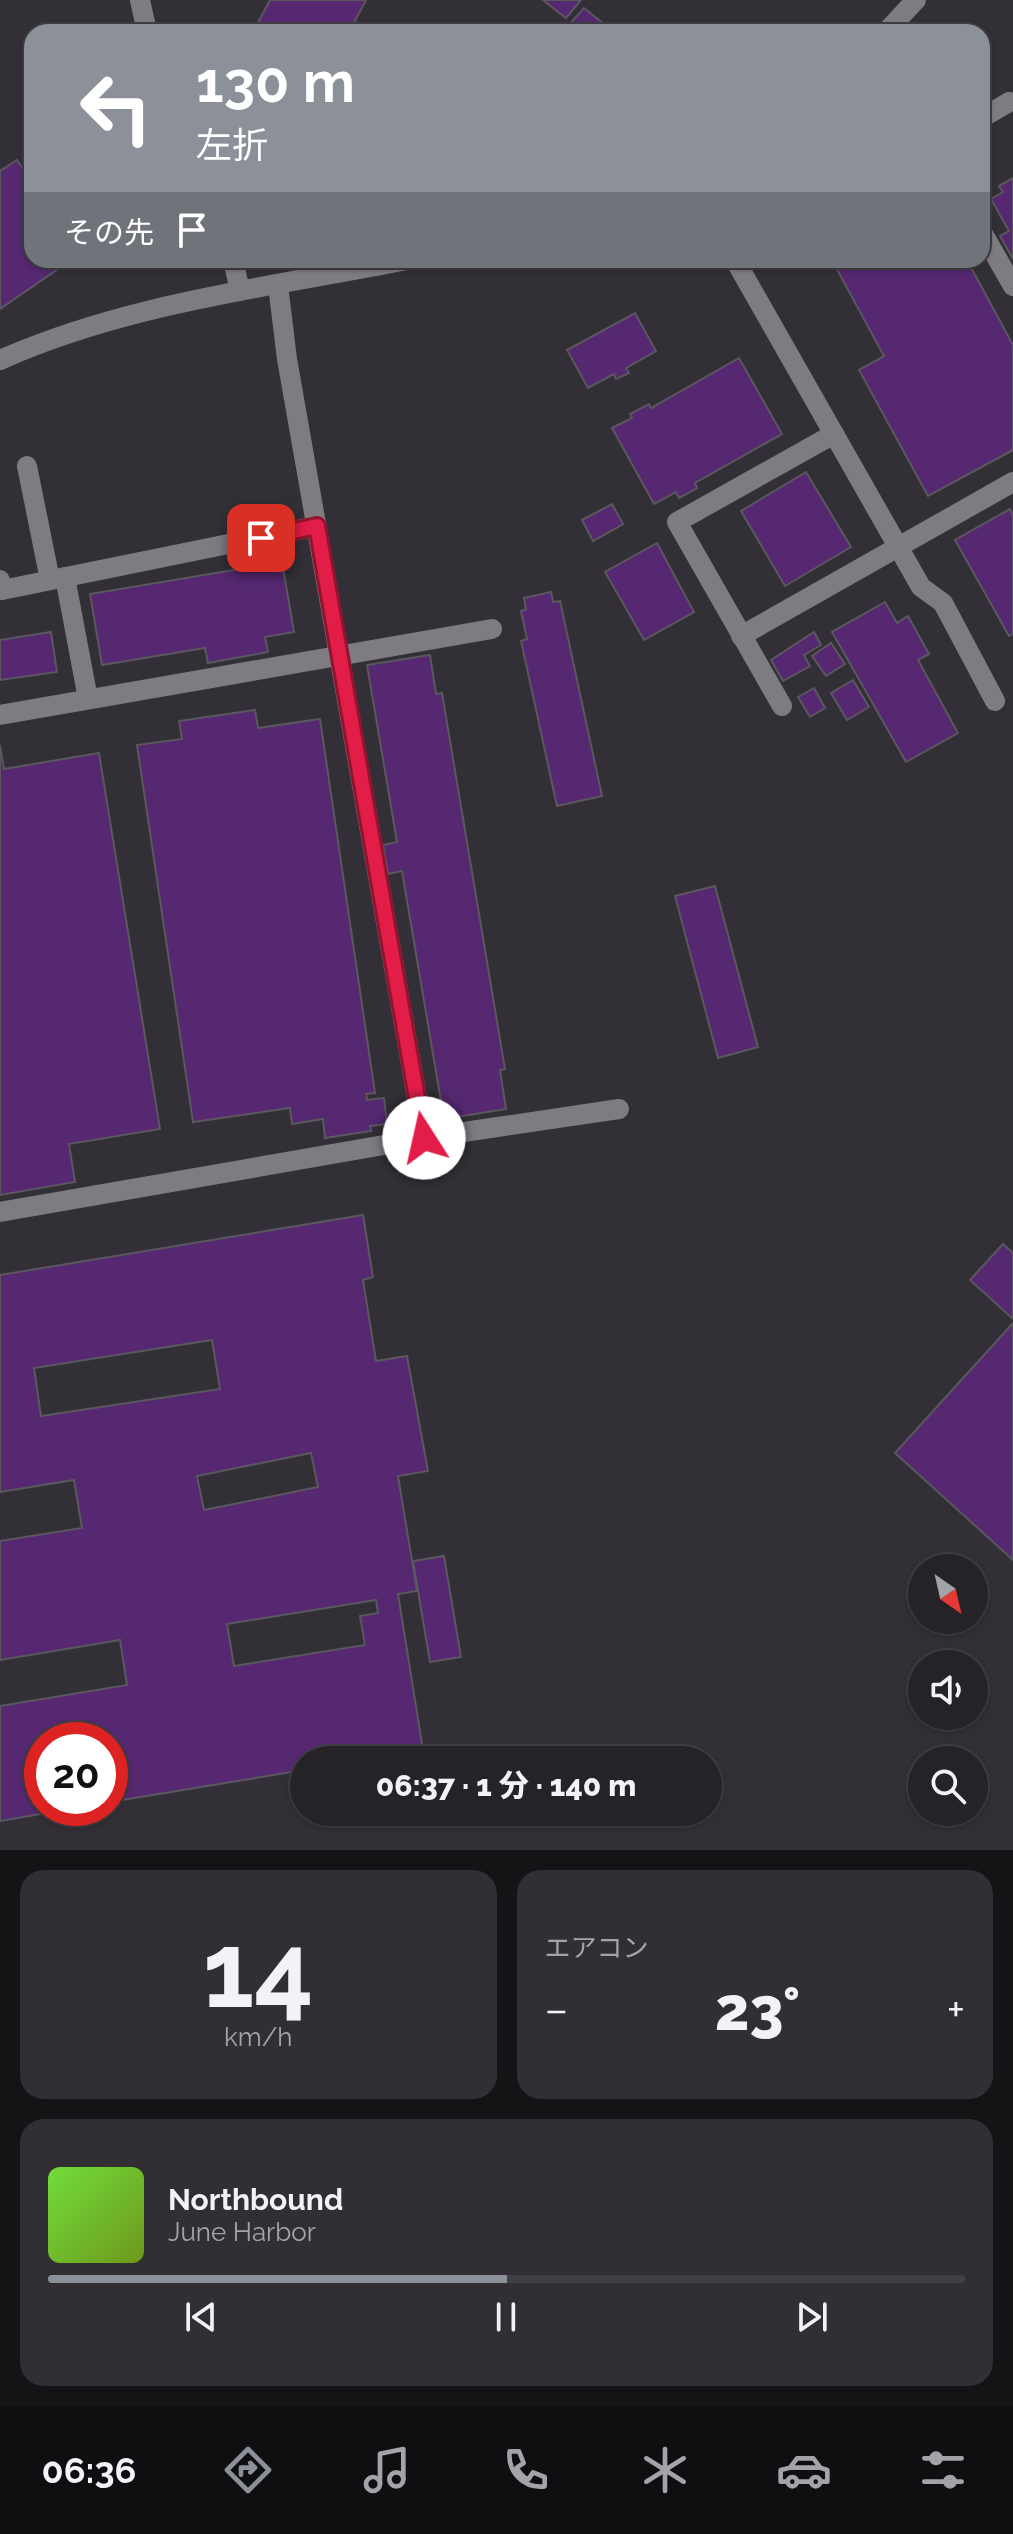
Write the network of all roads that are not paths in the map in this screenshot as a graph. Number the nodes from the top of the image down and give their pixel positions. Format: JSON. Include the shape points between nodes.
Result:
{"nodes":[{"id":1,"x":140,"y":0,"type":"edge"},
{"id":2,"x":916,"y":0,"type":"edge"},
{"id":3,"x":145,"y":24,"type":"edge"},
{"id":4,"x":894,"y":24,"type":"edge"},
{"id":5,"x":1009,"y":102,"type":"dead end"},
{"id":6,"x":990,"y":113,"type":"edge"},
{"id":7,"x":990,"y":246,"type":"edge"},
{"id":8,"x":235,"y":268,"type":"edge"},
{"id":9,"x":366,"y":268,"type":"edge"},
{"id":10,"x":740,"y":268,"type":"edge"},
{"id":11,"x":278,"y":285,"type":"junction"},
{"id":12,"x":1013,"y":286,"type":"edge"},
{"id":13,"x":240,"y":291,"type":"junction"},
{"id":14,"x":0,"y":360,"type":"edge"},
{"id":15,"x":834,"y":434,"type":"junction"},
{"id":16,"x":27,"y":466,"type":"dead end"},
{"id":17,"x":1013,"y":482,"type":"edge"},
{"id":18,"x":317,"y":526,"type":"junction"},
{"id":19,"x":899,"y":547,"type":"junction"},
{"id":20,"x":58,"y":579,"type":"junction"},
{"id":21,"x":0,"y":580,"type":"edge"},
{"id":22,"x":492,"y":629,"type":"dead end"},
{"id":23,"x":741,"y":636,"type":"junction"},
{"id":24,"x":339,"y":655,"type":"junction"},
{"id":25,"x":88,"y":699,"type":"junction"},
{"id":26,"x":995,"y":701,"type":"dead end"},
{"id":27,"x":782,"y":706,"type":"dead end"},
{"id":28,"x":0,"y":715,"type":"edge"},
{"id":29,"x":619,"y":1109,"type":"dead end"},
{"id":30,"x":424,"y":1138,"type":"junction"},
{"id":31,"x":0,"y":1212,"type":"edge"}],
"edges":[{"from":1,"to":3,"type":"street"},
{"from":2,"to":4,"type":"street"},
{"from":5,"to":6,"type":"street"},
{"from":7,"to":12,"type":"street"},
{"from":8,"to":13,"type":"street"},
{"from":9,"to":11,"type":"street"},
{"from":10,"to":15,"type":"street"},
{"from":11,"to":13,"type":"street"},
{"from":11,"to":18,"type":"street"},
{"from":13,"to":14,"type":"street","via":[[59,336]]},
{"from":15,"to":19,"type":"street"},
{"from":15,"to":23,"type":"street","via":[[677,522]]},
{"from":16,"to":20,"type":"street"},
{"from":17,"to":19,"type":"street"},
{"from":18,"to":20,"type":"street"},
{"from":18,"to":24,"type":"street"},
{"from":19,"to":23,"type":"street"},
{"from":19,"to":26,"type":"street","via":[[921,587],[943,603]]},
{"from":20,"to":21,"type":"street","via":[[2,590]]},
{"from":20,"to":25,"type":"street"},
{"from":22,"to":24,"type":"street"},
{"from":23,"to":27,"type":"street"},
{"from":24,"to":25,"type":"street"},
{"from":24,"to":30,"type":"street"},
{"from":25,"to":28,"type":"street"},
{"from":29,"to":30,"type":"street"},
{"from":30,"to":31,"type":"street"}]}
